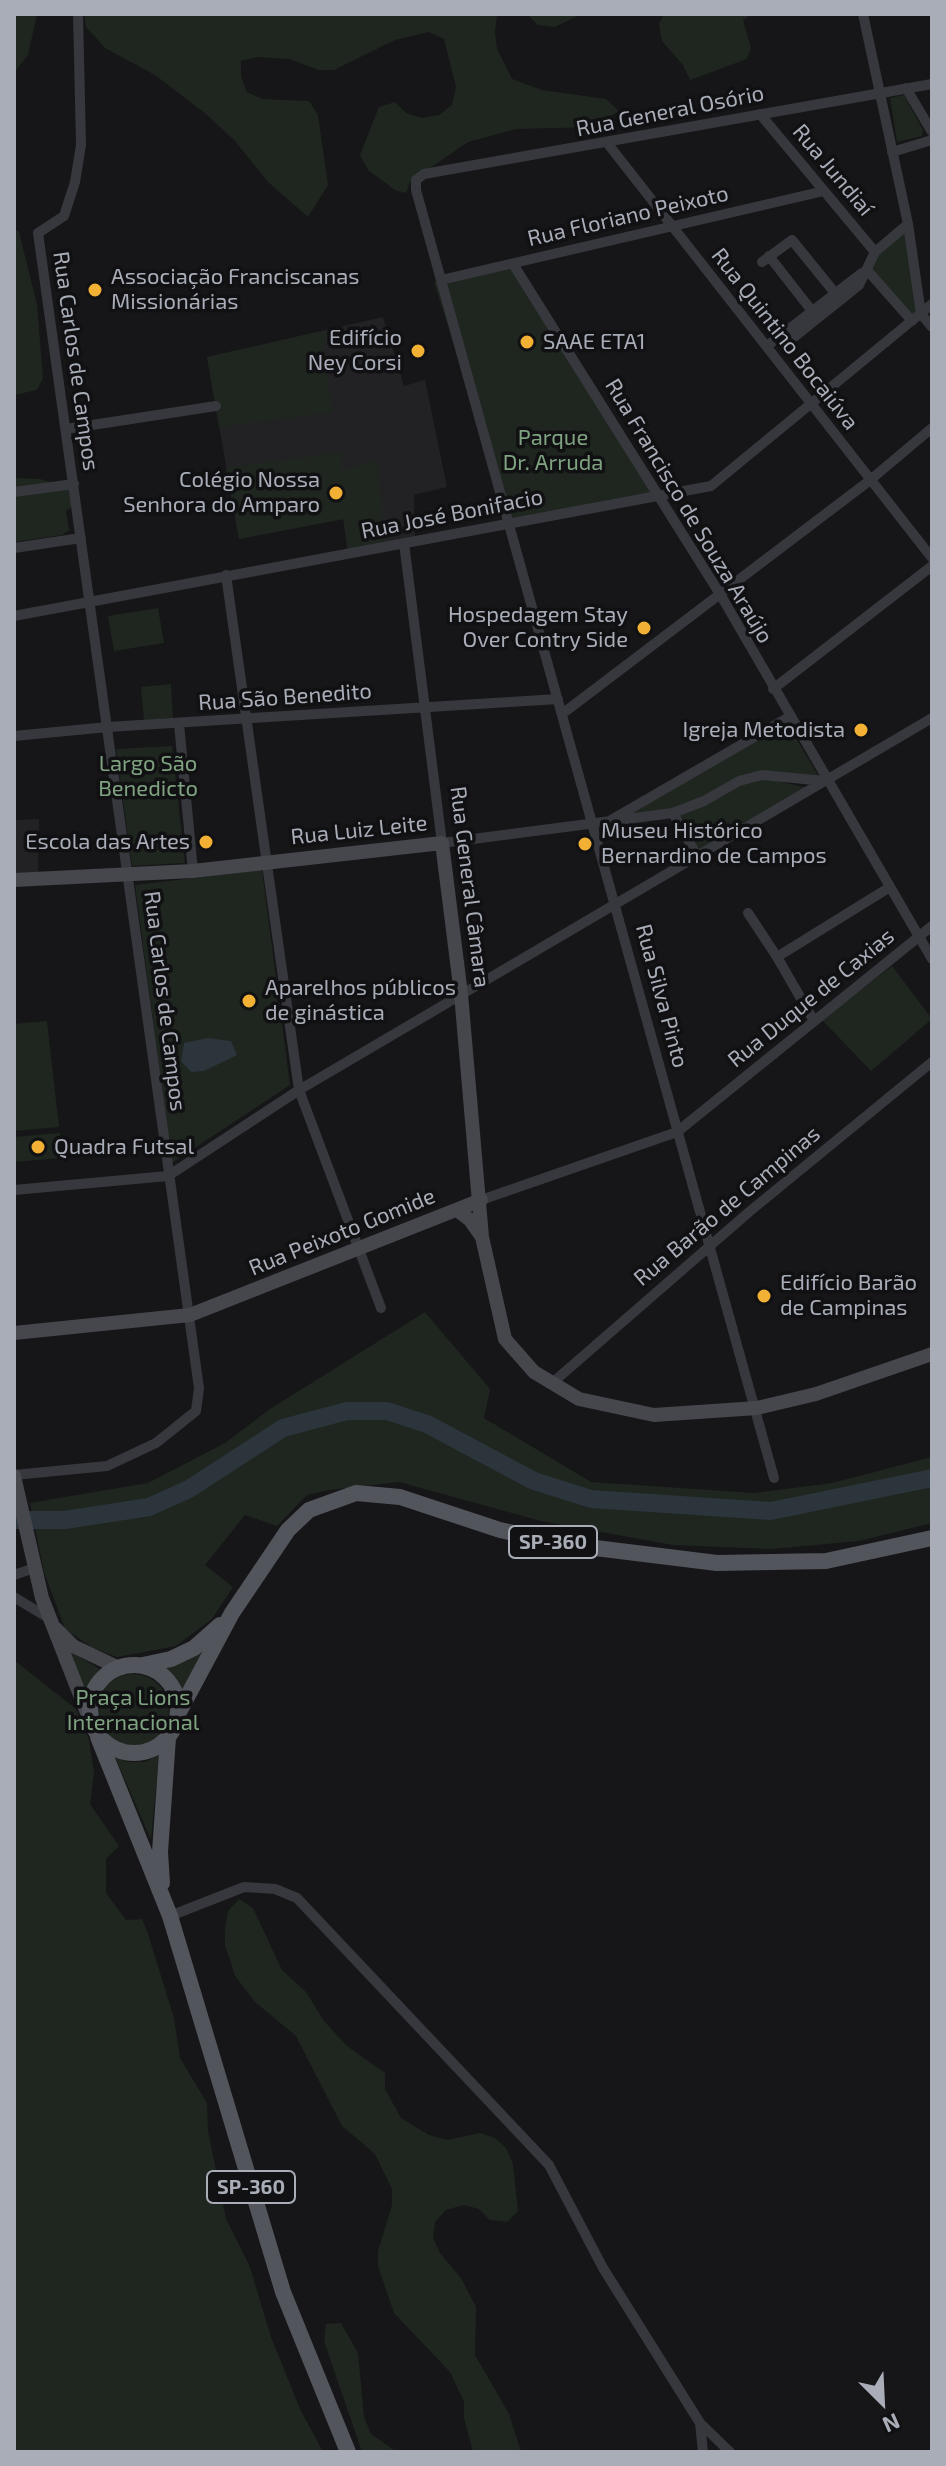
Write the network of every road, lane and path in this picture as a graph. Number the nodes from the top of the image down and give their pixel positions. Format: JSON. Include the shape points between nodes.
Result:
{"nodes":[{"id":1,"x":78,"y":14,"type":"edge"},
{"id":2,"x":863,"y":14,"type":"edge"},
{"id":3,"x":932,"y":84,"type":"edge"},
{"id":4,"x":906,"y":88,"type":"junction"},
{"id":5,"x":881,"y":93,"type":"junction"},
{"id":6,"x":760,"y":114,"type":"junction"},
{"id":7,"x":932,"y":132,"type":"edge"},
{"id":8,"x":932,"y":140,"type":"edge"},
{"id":9,"x":608,"y":144,"type":"junction"},
{"id":10,"x":892,"y":152,"type":"junction"},
{"id":11,"x":416,"y":180,"type":"joint"},
{"id":12,"x":824,"y":191,"type":"junction"},
{"id":13,"x":908,"y":224,"type":"junction"},
{"id":14,"x":673,"y":227,"type":"junction"},
{"id":15,"x":875,"y":252,"type":"junction"},
{"id":16,"x":513,"y":264,"type":"junction"},
{"id":17,"x":867,"y":270,"type":"junction"},
{"id":18,"x":441,"y":280,"type":"junction"},
{"id":19,"x":835,"y":293,"type":"junction"},
{"id":20,"x":932,"y":304,"type":"edge"},
{"id":21,"x":812,"y":311,"type":"junction"},
{"id":22,"x":916,"y":318,"type":"junction"},
{"id":23,"x":932,"y":327,"type":"edge"},
{"id":24,"x":784,"y":345,"type":"dead end"},
{"id":25,"x":767,"y":346,"type":"junction"},
{"id":26,"x":216,"y":406,"type":"dead end"},
{"id":27,"x":811,"y":406,"type":"junction"},
{"id":28,"x":932,"y":428,"type":"edge"},
{"id":29,"x":66,"y":429,"type":"junction"},
{"id":30,"x":869,"y":481,"type":"junction"},
{"id":31,"x":74,"y":484,"type":"junction"},
{"id":32,"x":14,"y":492,"type":"edge"},
{"id":33,"x":657,"y":494,"type":"junction"},
{"id":34,"x":509,"y":524,"type":"junction"},
{"id":35,"x":81,"y":538,"type":"junction"},
{"id":36,"x":404,"y":543,"type":"junction"},
{"id":37,"x":14,"y":548,"type":"edge"},
{"id":38,"x":932,"y":558,"type":"edge"},
{"id":39,"x":932,"y":566,"type":"edge"},
{"id":40,"x":226,"y":575,"type":"junction"},
{"id":41,"x":720,"y":594,"type":"junction"},
{"id":42,"x":90,"y":601,"type":"junction"},
{"id":43,"x":14,"y":616,"type":"edge"},
{"id":44,"x":773,"y":689,"type":"junction"},
{"id":45,"x":558,"y":699,"type":"junction"},
{"id":46,"x":425,"y":708,"type":"junction"},
{"id":47,"x":562,"y":714,"type":"junction"},
{"id":48,"x":789,"y":717,"type":"junction"},
{"id":49,"x":932,"y":718,"type":"edge"},
{"id":50,"x":248,"y":720,"type":"junction"},
{"id":51,"x":179,"y":724,"type":"junction"},
{"id":52,"x":108,"y":727,"type":"junction"},
{"id":53,"x":14,"y":736,"type":"edge"},
{"id":54,"x":827,"y":781,"type":"junction"},
{"id":55,"x":673,"y":813,"type":"junction"},
{"id":56,"x":606,"y":823,"type":"junction"},
{"id":57,"x":593,"y":824,"type":"junction"},
{"id":58,"x":442,"y":843,"type":"junction"},
{"id":59,"x":697,"y":856,"type":"junction"},
{"id":60,"x":269,"y":863,"type":"junction"},
{"id":61,"x":193,"y":871,"type":"junction"},
{"id":62,"x":128,"y":875,"type":"junction"},
{"id":63,"x":14,"y":880,"type":"edge"},
{"id":64,"x":890,"y":887,"type":"junction"},
{"id":65,"x":616,"y":905,"type":"junction"},
{"id":66,"x":748,"y":913,"type":"dead end"},
{"id":67,"x":932,"y":926,"type":"edge"},
{"id":68,"x":919,"y":937,"type":"junction"},
{"id":69,"x":777,"y":957,"type":"junction"},
{"id":70,"x":932,"y":959,"type":"edge"},
{"id":71,"x":461,"y":994,"type":"junction"},
{"id":72,"x":814,"y":1021,"type":"junction"},
{"id":73,"x":932,"y":1062,"type":"edge"},
{"id":74,"x":299,"y":1090,"type":"junction"},
{"id":75,"x":677,"y":1132,"type":"junction"},
{"id":76,"x":168,"y":1176,"type":"junction"},
{"id":77,"x":14,"y":1190,"type":"edge"},
{"id":78,"x":481,"y":1200,"type":"junction"},
{"id":79,"x":457,"y":1210,"type":"junction"},
{"id":80,"x":482,"y":1237,"type":"junction"},
{"id":81,"x":711,"y":1245,"type":"junction"},
{"id":82,"x":358,"y":1250,"type":"junction"},
{"id":83,"x":381,"y":1308,"type":"dead end"},
{"id":84,"x":190,"y":1315,"type":"junction"},
{"id":85,"x":14,"y":1333,"type":"edge"},
{"id":86,"x":932,"y":1354,"type":"edge"},
{"id":87,"x":551,"y":1384,"type":"junction"},
{"id":88,"x":757,"y":1408,"type":"junction"},
{"id":89,"x":14,"y":1476,"type":"edge"},
{"id":90,"x":774,"y":1478,"type":"dead end"},
{"id":91,"x":932,"y":1538,"type":"edge"},
{"id":92,"x":34,"y":1568,"type":"junction"},
{"id":93,"x":14,"y":1575,"type":"edge"},
{"id":94,"x":14,"y":1597,"type":"edge"},
{"id":95,"x":232,"y":1613,"type":"junction"},
{"id":96,"x":51,"y":1622,"type":"junction"},
{"id":97,"x":143,"y":1665,"type":"junction"},
{"id":98,"x":117,"y":1667,"type":"junction"},
{"id":99,"x":179,"y":1712,"type":"junction"},
{"id":100,"x":95,"y":1730,"type":"junction"},
{"id":101,"x":168,"y":1738,"type":"junction"},
{"id":102,"x":167,"y":1908,"type":"junction"},
{"id":103,"x":700,"y":2423,"type":"junction"},
{"id":104,"x":348,"y":2452,"type":"edge"},
{"id":105,"x":703,"y":2452,"type":"edge"},
{"id":106,"x":730,"y":2452,"type":"edge"}],
"edges":[{"from":1,"to":29,"type":"street","name":"Rua Carlos de Campos","via":[[81,145],[75,182],[64,216],[38,233]]},
{"from":2,"to":5,"type":"street"},
{"from":3,"to":4,"type":"street","name":"Rua General Osório"},
{"from":4,"to":5,"type":"street","name":"Rua General Osório"},
{"from":4,"to":7,"type":"street"},
{"from":5,"to":6,"type":"street","name":"Rua General Osório"},
{"from":5,"to":10,"type":"street"},
{"from":6,"to":9,"type":"street","name":"Rua General Osório"},
{"from":6,"to":12,"type":"street","name":"Rua Jundiaí"},
{"from":8,"to":10,"type":"street"},
{"from":9,"to":11,"type":"street","name":"Rua General Osório","via":[[424,174]]},
{"from":9,"to":14,"type":"street","name":"Rua Quintino Bocaiúva"},
{"from":10,"to":13,"type":"street"},
{"from":11,"to":18,"type":"street","name":"Rua Silva Pinto"},
{"from":12,"to":14,"type":"street","name":"Rua Floriano Peixoto"},
{"from":12,"to":15,"type":"street","name":"Rua Jundiaí"},
{"from":13,"to":15,"type":"street"},
{"from":13,"to":22,"type":"street"},
{"from":14,"to":16,"type":"street","name":"Rua Floriano Peixoto"},
{"from":14,"to":25,"type":"street","name":"Rua Quintino Bocaiúva"},
{"from":15,"to":17,"type":"street"},
{"from":16,"to":18,"type":"street","name":"Rua Floriano Peixoto"},
{"from":16,"to":33,"type":"street","name":"Rua Francisco de Souza Araújo"},
{"from":17,"to":19,"type":"street"},
{"from":17,"to":22,"type":"street"},
{"from":17,"to":24,"type":"street","via":[[859,285]]},
{"from":18,"to":34,"type":"street","name":"Rua Silva Pinto"},
{"from":19,"to":21,"type":"street"},
{"from":19,"to":21,"type":"street","via":[[792,240],[766,259]]},
{"from":20,"to":22,"type":"street","name":"Rua José Bonifacio"},
{"from":21,"to":25,"type":"street"},
{"from":22,"to":23,"type":"street"},
{"from":22,"to":27,"type":"street","name":"Rua José Bonifacio"},
{"from":25,"to":27,"type":"street","name":"Rua Quintino Bocaiúva"},
{"from":26,"to":29,"type":"street"},
{"from":27,"to":30,"type":"street","name":"Rua Quintino Bocaiúva"},
{"from":27,"to":33,"type":"street","name":"Rua José Bonifacio","via":[[711,486]]},
{"from":28,"to":30,"type":"street"},
{"from":29,"to":31,"type":"street","name":"Rua Carlos de Campos"},
{"from":30,"to":38,"type":"street","name":"Rua Quintino Bocaiúva"},
{"from":30,"to":41,"type":"street"},
{"from":31,"to":32,"type":"street"},
{"from":31,"to":35,"type":"street","name":"Rua Carlos de Campos"},
{"from":33,"to":34,"type":"street","name":"Rua José Bonifacio"},
{"from":33,"to":41,"type":"street","name":"Rua Francisco de Souza Araújo"},
{"from":34,"to":36,"type":"street","name":"Rua José Bonifacio"},
{"from":34,"to":45,"type":"street","name":"Rua Silva Pinto"},
{"from":35,"to":37,"type":"street"},
{"from":35,"to":42,"type":"street","name":"Rua Carlos de Campos"},
{"from":36,"to":40,"type":"street","name":"Rua José Bonifacio"},
{"from":36,"to":46,"type":"street","name":"Rua General Câmara"},
{"from":39,"to":44,"type":"street"},
{"from":40,"to":42,"type":"street","name":"Rua José Bonifacio"},
{"from":40,"to":50,"type":"street"},
{"from":41,"to":44,"type":"street","name":"Rua Francisco de Souza Araújo"},
{"from":41,"to":47,"type":"street"},
{"from":42,"to":43,"type":"street","name":"Rua José Bonifacio"},
{"from":42,"to":52,"type":"street","name":"Rua Carlos de Campos"},
{"from":44,"to":48,"type":"street","name":"Rua Francisco de Souza Araújo"},
{"from":45,"to":46,"type":"street","name":"Rua São Benedito"},
{"from":45,"to":47,"type":"street","name":"Rua Silva Pinto"},
{"from":46,"to":50,"type":"street","name":"Rua São Benedito"},
{"from":46,"to":58,"type":"street","name":"Rua General Câmara"},
{"from":47,"to":57,"type":"street","name":"Rua Silva Pinto"},
{"from":48,"to":54,"type":"street","name":"Rua Francisco de Souza Araújo"},
{"from":48,"to":56,"type":"street"},
{"from":49,"to":54,"type":"street"},
{"from":50,"to":51,"type":"street","name":"Rua São Benedito"},
{"from":50,"to":60,"type":"street"},
{"from":51,"to":52,"type":"street","name":"Rua São Benedito"},
{"from":51,"to":61,"type":"street"},
{"from":52,"to":53,"type":"street","name":"Rua São Benedito"},
{"from":52,"to":62,"type":"street","name":"Rua Carlos de Campos"},
{"from":54,"to":55,"type":"street","name":"Rua Luiz Leite","via":[[762,775]]},
{"from":54,"to":59,"type":"street"},
{"from":54,"to":64,"type":"street","name":"Rua Francisco de Souza Araújo"},
{"from":55,"to":56,"type":"street","name":"Rua Luiz Leite"},
{"from":55,"to":59,"type":"street"},
{"from":56,"to":57,"type":"street","name":"Rua Luiz Leite"},
{"from":57,"to":58,"type":"street","name":"Rua Luiz Leite"},
{"from":57,"to":65,"type":"street","name":"Rua Silva Pinto"},
{"from":58,"to":60,"type":"street","name":"Rua Luiz Leite"},
{"from":58,"to":71,"type":"street","name":"Rua General Câmara"},
{"from":59,"to":65,"type":"street"},
{"from":60,"to":61,"type":"street","name":"Rua Luiz Leite"},
{"from":60,"to":74,"type":"street"},
{"from":61,"to":62,"type":"street","name":"Rua Luiz Leite"},
{"from":62,"to":63,"type":"street","name":"Rua Luiz Leite"},
{"from":62,"to":76,"type":"street","name":"Rua Carlos de Campos"},
{"from":64,"to":68,"type":"street","name":"Rua Francisco de Souza Araújo"},
{"from":64,"to":69,"type":"street"},
{"from":65,"to":71,"type":"street"},
{"from":65,"to":75,"type":"street","name":"Rua Silva Pinto"},
{"from":66,"to":69,"type":"street"},
{"from":67,"to":68,"type":"street","name":"Rua Duque de Caxias"},
{"from":68,"to":70,"type":"street","name":"Rua Francisco de Souza Araújo"},
{"from":68,"to":72,"type":"street","name":"Rua Duque de Caxias"},
{"from":69,"to":72,"type":"street"},
{"from":71,"to":74,"type":"street"},
{"from":71,"to":78,"type":"street","name":"Rua General Câmara"},
{"from":72,"to":75,"type":"street","name":"Rua Duque de Caxias"},
{"from":73,"to":81,"type":"street","name":"Rua Barão de Campinas"},
{"from":74,"to":76,"type":"street"},
{"from":74,"to":82,"type":"street"},
{"from":75,"to":78,"type":"street","name":"Rua Peixoto Gomide"},
{"from":75,"to":81,"type":"street","name":"Rua Silva Pinto"},
{"from":76,"to":77,"type":"street"},
{"from":76,"to":84,"type":"street","name":"Rua Carlos de Campos"},
{"from":78,"to":79,"type":"street","name":"Rua Peixoto Gomide"},
{"from":78,"to":80,"type":"street","name":"Rua General Câmara"},
{"from":79,"to":80,"type":"street"},
{"from":79,"to":82,"type":"street","name":"Rua Peixoto Gomide"},
{"from":80,"to":87,"type":"street","name":"Rua General Câmara","via":[[505,1339]]},
{"from":81,"to":87,"type":"street","name":"Rua Barão de Campinas"},
{"from":81,"to":88,"type":"street","name":"Rua Silva Pinto"},
{"from":82,"to":83,"type":"street"},
{"from":82,"to":84,"type":"street","name":"Rua Peixoto Gomide"},
{"from":84,"to":85,"type":"street","name":"Rua Peixoto Gomide"},
{"from":84,"to":89,"type":"street","name":"Rua Carlos de Campos","via":[[199,1388],[196,1411],[156,1443],[107,1466]]},
{"from":86,"to":88,"type":"street","name":"Rua General Câmara","via":[[816,1394]]},
{"from":87,"to":88,"type":"street","name":"Rua General Câmara","via":[[579,1399],[654,1415]]},
{"from":88,"to":90,"type":"street","name":"Rua Silva Pinto"},
{"from":89,"to":92,"type":"street"},
{"from":91,"to":95,"type":"main road","number":"SP-360","via":[[826,1561],[717,1563],[563,1544],[500,1530],[400,1497],[356,1493],[309,1510],[288,1530]]},
{"from":92,"to":93,"type":"street"},
{"from":92,"to":96,"type":"street"},
{"from":94,"to":96,"type":"street"},
{"from":95,"to":97,"type":"main road","number":"SP-360","via":[[194,1648]]},
{"from":95,"to":99,"type":"main road","number":"SP-360"},
{"from":96,"to":98,"type":"street","via":[[73,1646]]},
{"from":96,"to":100,"type":"street"},
{"from":97,"to":98,"type":"main road","number":"SP-360"},
{"from":97,"to":99,"type":"main road","via":[[166,1677]]},
{"from":98,"to":100,"type":"main road","number":"SP-360","via":[[96,1684],[91,1696]]},
{"from":99,"to":101,"type":"main road","number":"SP-360"},
{"from":100,"to":101,"type":"main road","via":[[125,1753],[155,1748]]},
{"from":100,"to":102,"type":"main road","number":"SP-360"},
{"from":101,"to":102,"type":"main road","number":"SP-360","via":[[160,1852]]},
{"from":102,"to":103,"type":"street","via":[[244,1887],[275,1889],[297,1898],[549,2165],[603,2268]]},
{"from":102,"to":104,"type":"main road","number":"SP-360","via":[[283,2292]]},
{"from":103,"to":105,"type":"street"},
{"from":103,"to":106,"type":"street"}]}
